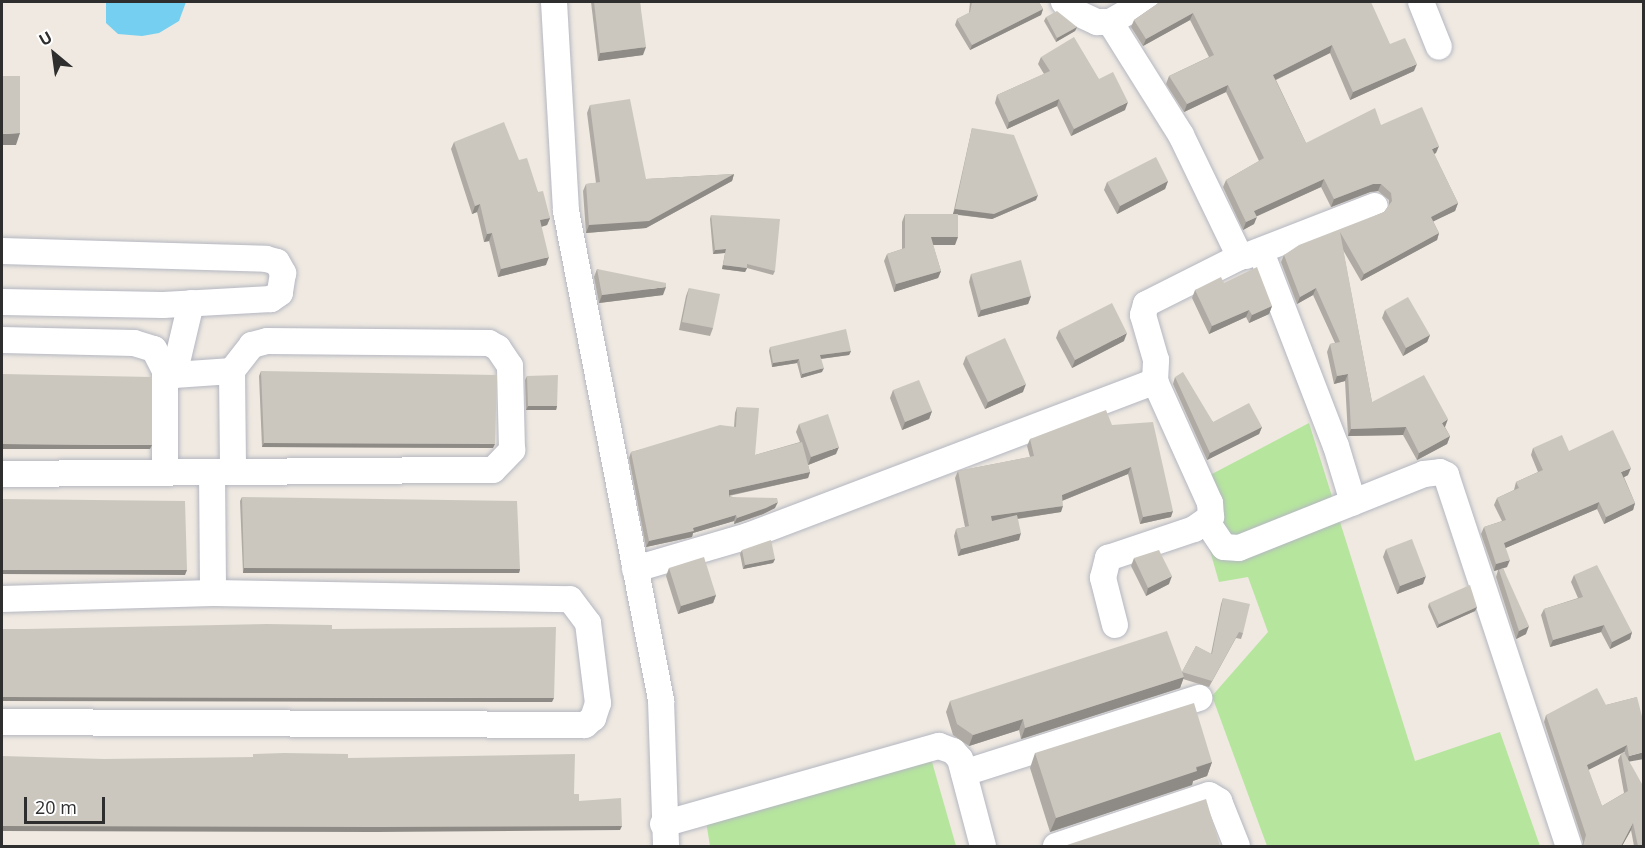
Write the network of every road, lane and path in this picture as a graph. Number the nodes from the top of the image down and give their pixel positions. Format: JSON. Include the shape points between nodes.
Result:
{"nodes":[{"id":1,"x":554,"y":2,"type":"edge"},
{"id":2,"x":1064,"y":2,"type":"edge"},
{"id":3,"x":1145,"y":2,"type":"edge"},
{"id":4,"x":1421,"y":2,"type":"edge"},
{"id":5,"x":1110,"y":21,"type":"junction"},
{"id":6,"x":1439,"y":47,"type":"dead end"},
{"id":7,"x":1375,"y":206,"type":"dead end"},
{"id":8,"x":2,"y":251,"type":"edge"},
{"id":9,"x":1251,"y":255,"type":"junction"},
{"id":10,"x":2,"y":302,"type":"edge"},
{"id":11,"x":191,"y":303,"type":"junction"},
{"id":12,"x":2,"y":340,"type":"edge"},
{"id":13,"x":232,"y":371,"type":"junction"},
{"id":14,"x":170,"y":373,"type":"junction"},
{"id":15,"x":1155,"y":381,"type":"junction"},
{"id":16,"x":165,"y":472,"type":"junction"},
{"id":17,"x":222,"y":472,"type":"junction"},
{"id":18,"x":2,"y":474,"type":"edge"},
{"id":19,"x":1353,"y":502,"type":"junction"},
{"id":20,"x":1207,"y":522,"type":"junction"},
{"id":21,"x":635,"y":569,"type":"junction"},
{"id":22,"x":213,"y":592,"type":"junction"},
{"id":23,"x":2,"y":599,"type":"edge"},
{"id":24,"x":1115,"y":625,"type":"dead end"},
{"id":25,"x":1199,"y":698,"type":"dead end"},
{"id":26,"x":2,"y":722,"type":"edge"},
{"id":27,"x":964,"y":773,"type":"junction"},
{"id":28,"x":665,"y":835,"type":"edge"},
{"id":29,"x":983,"y":846,"type":"edge"},
{"id":30,"x":1056,"y":846,"type":"edge"},
{"id":31,"x":1237,"y":846,"type":"edge"},
{"id":32,"x":1569,"y":846,"type":"edge"}],
"edges":[{"from":1,"to":21,"type":"street","via":[[566,211]]},
{"from":2,"to":5,"type":"street","via":[[1087,19]]},
{"from":3,"to":5,"type":"street"},
{"from":4,"to":6,"type":"street"},
{"from":5,"to":9,"type":"street"},
{"from":7,"to":9,"type":"street"},
{"from":8,"to":11,"type":"street","via":[[267,259],[277,262],[283,273],[280,293],[271,299]]},
{"from":9,"to":15,"type":"street","via":[[1146,304],[1143,315],[1156,360]]},
{"from":9,"to":19,"type":"street","via":[[1336,446]]},
{"from":10,"to":11,"type":"street"},
{"from":11,"to":14,"type":"street"},
{"from":12,"to":14,"type":"street","via":[[134,343],[154,349]]},
{"from":13,"to":14,"type":"street"},
{"from":13,"to":17,"type":"street"},
{"from":13,"to":17,"type":"street","via":[[252,345],[267,341],[489,343],[498,348],[510,366],[512,450],[493,470]]},
{"from":14,"to":16,"type":"street"},
{"from":15,"to":20,"type":"street","via":[[1210,503],[1212,515]]},
{"from":15,"to":21,"type":"street","via":[[748,537]]},
{"from":16,"to":17,"type":"street"},
{"from":16,"to":18,"type":"street"},
{"from":17,"to":22,"type":"street"},
{"from":19,"to":20,"type":"street","via":[[1239,548],[1224,547]]},
{"from":19,"to":32,"type":"street","via":[[1424,474],[1446,475]]},
{"from":20,"to":24,"type":"street","via":[[1108,558],[1103,578]]},
{"from":21,"to":28,"type":"street","via":[[661,701]]},
{"from":22,"to":23,"type":"street"},
{"from":22,"to":26,"type":"street","via":[[570,599],[588,623],[597,672],[597,709],[585,725]]},
{"from":25,"to":27,"type":"street"},
{"from":27,"to":28,"type":"street","via":[[953,752],[933,746]]},
{"from":27,"to":29,"type":"street"},
{"from":30,"to":31,"type":"street","via":[[1209,795],[1219,801]]}]}
